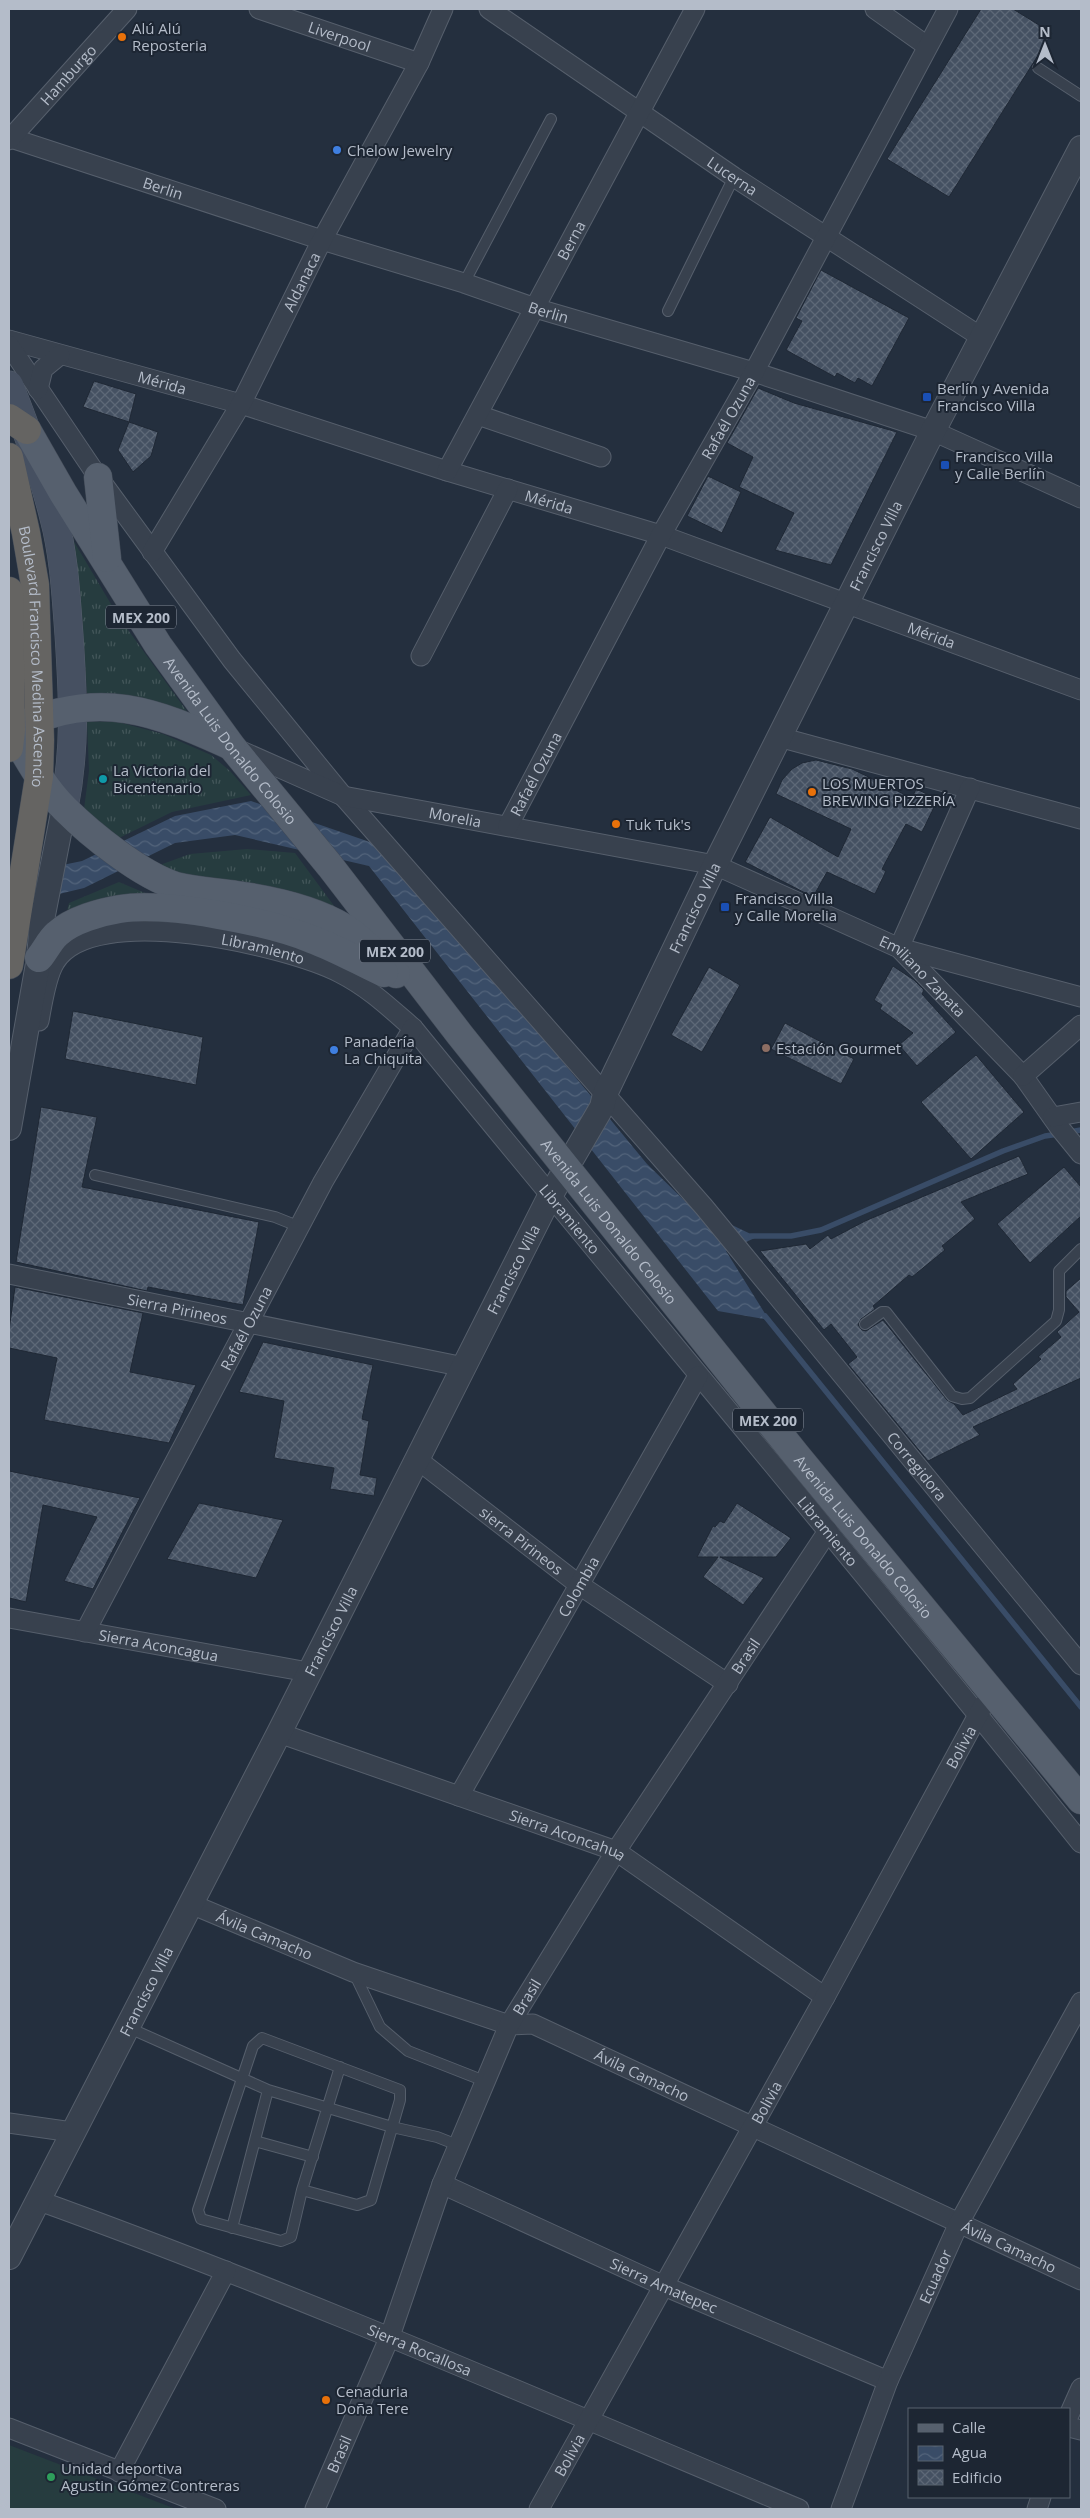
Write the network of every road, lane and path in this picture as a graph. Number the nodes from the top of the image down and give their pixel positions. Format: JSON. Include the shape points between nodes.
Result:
{"nodes":[{"id":1,"x":127,"y":9,"type":"edge"},
{"id":2,"x":259,"y":9,"type":"edge"},
{"id":3,"x":443,"y":9,"type":"edge"},
{"id":4,"x":489,"y":9,"type":"edge"},
{"id":5,"x":695,"y":9,"type":"edge"},
{"id":6,"x":875,"y":9,"type":"edge"},
{"id":7,"x":948,"y":9,"type":"edge"},
{"id":8,"x":927,"y":46,"type":"junction"},
{"id":9,"x":419,"y":63,"type":"junction"},
{"id":10,"x":1038,"y":68,"type":"dead end"},
{"id":11,"x":1081,"y":96,"type":"edge"},
{"id":12,"x":640,"y":112,"type":"junction"},
{"id":13,"x":551,"y":119,"type":"dead end"},
{"id":14,"x":10,"y":139,"type":"edge"},
{"id":15,"x":1078,"y":159,"type":"edge"},
{"id":16,"x":734,"y":177,"type":"junction"},
{"id":17,"x":826,"y":236,"type":"junction"},
{"id":18,"x":322,"y":240,"type":"junction"},
{"id":19,"x":464,"y":283,"type":"junction"},
{"id":20,"x":535,"y":308,"type":"junction"},
{"id":21,"x":668,"y":311,"type":"dead end"},
{"id":22,"x":981,"y":337,"type":"junction"},
{"id":23,"x":9,"y":340,"type":"edge"},
{"id":24,"x":9,"y":345,"type":"edge"},
{"id":25,"x":60,"y":354,"type":"junction"},
{"id":26,"x":754,"y":372,"type":"junction"},
{"id":27,"x":9,"y":385,"type":"edge"},
{"id":28,"x":38,"y":389,"type":"junction"},
{"id":29,"x":241,"y":404,"type":"junction"},
{"id":30,"x":478,"y":415,"type":"junction"},
{"id":31,"x":18,"y":424,"type":"edge"},
{"id":32,"x":932,"y":430,"type":"junction"},
{"id":33,"x":9,"y":457,"type":"edge"},
{"id":34,"x":601,"y":457,"type":"dead end"},
{"id":35,"x":447,"y":471,"type":"junction"},
{"id":36,"x":98,"y":477,"type":"junction"},
{"id":37,"x":508,"y":489,"type":"junction"},
{"id":38,"x":1081,"y":498,"type":"edge"},
{"id":39,"x":661,"y":535,"type":"junction"},
{"id":40,"x":152,"y":552,"type":"junction"},
{"id":41,"x":108,"y":565,"type":"junction"},
{"id":42,"x":9,"y":591,"type":"edge"},
{"id":43,"x":848,"y":602,"type":"junction"},
{"id":44,"x":421,"y":656,"type":"dead end"},
{"id":45,"x":1080,"y":687,"type":"edge"},
{"id":46,"x":74,"y":709,"type":"junction"},
{"id":47,"x":40,"y":717,"type":"junction"},
{"id":48,"x":10,"y":737,"type":"edge"},
{"id":49,"x":779,"y":737,"type":"junction"},
{"id":50,"x":232,"y":747,"type":"junction"},
{"id":51,"x":39,"y":777,"type":"junction"},
{"id":52,"x":970,"y":788,"type":"junction"},
{"id":53,"x":343,"y":796,"type":"junction"},
{"id":54,"x":72,"y":815,"type":"junction"},
{"id":55,"x":1081,"y":819,"type":"edge"},
{"id":56,"x":508,"y":826,"type":"junction"},
{"id":57,"x":715,"y":865,"type":"junction"},
{"id":58,"x":899,"y":948,"type":"junction"},
{"id":59,"x":10,"y":953,"type":"edge"},
{"id":60,"x":39,"y":958,"type":"junction"},
{"id":61,"x":405,"y":983,"type":"junction"},
{"id":62,"x":1081,"y":997,"type":"edge"},
{"id":63,"x":1081,"y":1025,"type":"edge"},
{"id":64,"x":413,"y":1028,"type":"junction"},
{"id":65,"x":460,"y":1035,"type":"junction"},
{"id":66,"x":1023,"y":1076,"type":"junction"},
{"id":67,"x":604,"y":1100,"type":"junction"},
{"id":68,"x":1081,"y":1112,"type":"edge"},
{"id":69,"x":1056,"y":1122,"type":"junction"},
{"id":70,"x":9,"y":1126,"type":"edge"},
{"id":71,"x":1076,"y":1148,"type":"edge"},
{"id":72,"x":572,"y":1158,"type":"junction"},
{"id":73,"x":95,"y":1176,"type":"dead end"},
{"id":74,"x":550,"y":1196,"type":"junction"},
{"id":75,"x":300,"y":1227,"type":"junction"},
{"id":76,"x":1081,"y":1249,"type":"edge"},
{"id":77,"x":9,"y":1274,"type":"edge"},
{"id":78,"x":251,"y":1323,"type":"junction"},
{"id":79,"x":865,"y":1324,"type":"dead end"},
{"id":80,"x":464,"y":1367,"type":"junction"},
{"id":81,"x":698,"y":1376,"type":"junction"},
{"id":82,"x":418,"y":1460,"type":"junction"},
{"id":83,"x":789,"y":1465,"type":"junction"},
{"id":84,"x":828,"y":1530,"type":"junction"},
{"id":85,"x":578,"y":1584,"type":"junction"},
{"id":86,"x":9,"y":1618,"type":"edge"},
{"id":87,"x":85,"y":1632,"type":"junction"},
{"id":88,"x":1081,"y":1665,"type":"edge"},
{"id":89,"x":308,"y":1672,"type":"junction"},
{"id":90,"x":728,"y":1684,"type":"junction"},
{"id":91,"x":985,"y":1703,"type":"junction"},
{"id":92,"x":279,"y":1733,"type":"junction"},
{"id":93,"x":459,"y":1796,"type":"junction"},
{"id":94,"x":1081,"y":1800,"type":"edge"},
{"id":95,"x":1081,"y":1843,"type":"edge"},
{"id":96,"x":616,"y":1851,"type":"junction"},
{"id":97,"x":191,"y":1904,"type":"junction"},
{"id":98,"x":354,"y":1972,"type":"junction"},
{"id":99,"x":825,"y":1997,"type":"junction"},
{"id":100,"x":1081,"y":2002,"type":"edge"},
{"id":101,"x":509,"y":2025,"type":"junction"},
{"id":102,"x":126,"y":2027,"type":"junction"},
{"id":103,"x":340,"y":2067,"type":"junction"},
{"id":104,"x":241,"y":2080,"type":"junction"},
{"id":105,"x":487,"y":2082,"type":"junction"},
{"id":106,"x":268,"y":2090,"type":"junction"},
{"id":107,"x":326,"y":2108,"type":"junction"},
{"id":108,"x":9,"y":2123,"type":"edge"},
{"id":109,"x":392,"y":2127,"type":"junction"},
{"id":110,"x":751,"y":2127,"type":"junction"},
{"id":111,"x":72,"y":2132,"type":"junction"},
{"id":112,"x":255,"y":2141,"type":"junction"},
{"id":113,"x":460,"y":2146,"type":"junction"},
{"id":114,"x":312,"y":2157,"type":"junction"},
{"id":115,"x":442,"y":2184,"type":"junction"},
{"id":116,"x":302,"y":2190,"type":"junction"},
{"id":117,"x":37,"y":2200,"type":"junction"},
{"id":118,"x":959,"y":2223,"type":"junction"},
{"id":119,"x":232,"y":2228,"type":"junction"},
{"id":120,"x":9,"y":2257,"type":"edge"},
{"id":121,"x":226,"y":2271,"type":"junction"},
{"id":122,"x":1081,"y":2280,"type":"edge"},
{"id":123,"x":664,"y":2286,"type":"junction"},
{"id":124,"x":390,"y":2336,"type":"junction"},
{"id":125,"x":888,"y":2381,"type":"junction"},
{"id":126,"x":1081,"y":2388,"type":"edge"},
{"id":127,"x":1070,"y":2413,"type":"edge"},
{"id":128,"x":587,"y":2420,"type":"junction"},
{"id":129,"x":9,"y":2428,"type":"edge"},
{"id":130,"x":119,"y":2472,"type":"junction"},
{"id":131,"x":216,"y":2509,"type":"edge"},
{"id":132,"x":315,"y":2509,"type":"edge"},
{"id":133,"x":539,"y":2509,"type":"edge"},
{"id":134,"x":799,"y":2509,"type":"edge"},
{"id":135,"x":841,"y":2509,"type":"edge"}],
"edges":[{"from":1,"to":14,"type":"street","name":"Hamburgo"},
{"from":2,"to":9,"type":"street","name":"Liverpool"},
{"from":3,"to":9,"type":"street","name":"Aldanaca"},
{"from":4,"to":12,"type":"street","name":"Lucerna"},
{"from":5,"to":12,"type":"street","name":"Berna"},
{"from":6,"to":8,"type":"street"},
{"from":7,"to":8,"type":"street","name":"Rafaél Ozuna"},
{"from":8,"to":17,"type":"street","name":"Rafaél Ozuna"},
{"from":9,"to":18,"type":"street","name":"Aldanaca"},
{"from":10,"to":11,"type":"lane"},
{"from":12,"to":16,"type":"street","name":"Lucerna"},
{"from":12,"to":20,"type":"street","name":"Berna"},
{"from":13,"to":19,"type":"lane"},
{"from":14,"to":18,"type":"street","name":"Berlin"},
{"from":15,"to":22,"type":"street","name":"Francisco Villa"},
{"from":16,"to":17,"type":"street","name":"Lucerna"},
{"from":16,"to":21,"type":"lane"},
{"from":17,"to":22,"type":"street","name":"Lucerna"},
{"from":17,"to":26,"type":"street","name":"Rafaél Ozuna"},
{"from":18,"to":19,"type":"street","name":"Berlin"},
{"from":18,"to":29,"type":"street","name":"Aldanaca"},
{"from":19,"to":20,"type":"street","name":"Berlin"},
{"from":20,"to":26,"type":"street","name":"Berlin"},
{"from":20,"to":30,"type":"street","name":"Berna"},
{"from":22,"to":32,"type":"street","name":"Francisco Villa"},
{"from":23,"to":25,"type":"street","name":"Mérida"},
{"from":24,"to":28,"type":"street","name":"Corregidora"},
{"from":25,"to":28,"type":"street","via":[[43,369]]},
{"from":25,"to":29,"type":"street","name":"Mérida"},
{"from":26,"to":32,"type":"street","name":"Berlin"},
{"from":26,"to":39,"type":"street","name":"Rafaél Ozuna"},
{"from":27,"to":31,"type":"main road"},
{"from":28,"to":36,"type":"street","name":"Corregidora"},
{"from":29,"to":35,"type":"street","name":"Mérida"},
{"from":29,"to":40,"type":"street","name":"Aldanaca"},
{"from":30,"to":34,"type":"street"},
{"from":30,"to":35,"type":"street","name":"Berna"},
{"from":31,"to":41,"type":"main road","name":"Avenida Luis Donaldo Colosio","number":"MEX 200"},
{"from":31,"to":46,"type":"main road","via":[[55,519],[66,590]]},
{"from":32,"to":38,"type":"street","name":"Berlin"},
{"from":32,"to":43,"type":"street","name":"Francisco Villa"},
{"from":33,"to":47,"type":"highway","name":"Boulevard Francisco Medina Ascencio","via":[[35,584]]},
{"from":35,"to":37,"type":"street","name":"Mérida"},
{"from":36,"to":40,"type":"street","name":"Corregidora"},
{"from":36,"to":41,"type":"main road"},
{"from":37,"to":39,"type":"street","name":"Mérida"},
{"from":37,"to":44,"type":"street"},
{"from":39,"to":43,"type":"street","name":"Mérida"},
{"from":39,"to":56,"type":"street","name":"Rafaél Ozuna"},
{"from":40,"to":53,"type":"street","name":"Corregidora","via":[[232,660]]},
{"from":41,"to":50,"type":"main road","name":"Avenida Luis Donaldo Colosio","number":"MEX 200","via":[[158,646]]},
{"from":42,"to":48,"type":"highway","name":"Boulevard Francisco Medina Ascencio","number":"MEX 200"},
{"from":43,"to":45,"type":"street","name":"Mérida"},
{"from":43,"to":49,"type":"street","name":"Francisco Villa"},
{"from":46,"to":47,"type":"main road"},
{"from":46,"to":50,"type":"main road","via":[[135,710],[173,720]]},
{"from":46,"to":54,"type":"main road"},
{"from":47,"to":48,"type":"main road"},
{"from":47,"to":51,"type":"highway","name":"Boulevard Francisco Medina Ascencio"},
{"from":48,"to":51,"type":"main road","number":"MEX 200"},
{"from":49,"to":52,"type":"street"},
{"from":49,"to":57,"type":"street","name":"Francisco Villa"},
{"from":50,"to":53,"type":"street","name":"Morelia"},
{"from":50,"to":65,"type":"main road","name":"Avenida Luis Donaldo Colosio","number":"MEX 200","via":[[330,866]]},
{"from":51,"to":54,"type":"main road","number":"MEX 200"},
{"from":51,"to":59,"type":"highway","name":"Boulevard Francisco Medina Ascencio"},
{"from":52,"to":55,"type":"street"},
{"from":52,"to":58,"type":"street"},
{"from":53,"to":56,"type":"street","name":"Morelia"},
{"from":53,"to":67,"type":"street","name":"Corregidora"},
{"from":54,"to":60,"type":"street","via":[[56,847],[42,920]]},
{"from":54,"to":61,"type":"main road","name":"Avenida Luis Donaldo Colosio","number":"MEX 200","via":[[128,861],[176,886],[295,908],[346,929]]},
{"from":56,"to":57,"type":"street","name":"Morelia"},
{"from":57,"to":58,"type":"street","name":"Emiliano Zapata"},
{"from":57,"to":67,"type":"street","name":"Francisco Villa"},
{"from":58,"to":62,"type":"street"},
{"from":58,"to":66,"type":"street","name":"Emiliano Zapata"},
{"from":60,"to":61,"type":"main road","via":[[57,934],[77,922],[121,908],[192,911],[274,927],[311,939]]},
{"from":60,"to":70,"type":"street"},
{"from":61,"to":65,"type":"main road","name":"Avenida Luis Donaldo Colosio","number":"MEX 200"},
{"from":63,"to":66,"type":"street"},
{"from":64,"to":70,"type":"street","name":"Libramiento","via":[[376,996],[342,974],[283,951],[233,940],[148,931],[97,936],[68,950],[55,962],[25,1080]]},
{"from":64,"to":74,"type":"street","name":"Libramiento"},
{"from":64,"to":75,"type":"street","name":"Rafaél Ozuna"},
{"from":65,"to":72,"type":"main road","name":"Avenida Luis Donaldo Colosio","number":"MEX 200"},
{"from":66,"to":69,"type":"street","name":"Emiliano Zapata"},
{"from":67,"to":72,"type":"street","name":"Francisco Villa"},
{"from":67,"to":88,"type":"street","name":"Corregidora","via":[[704,1207]]},
{"from":68,"to":69,"type":"street"},
{"from":69,"to":71,"type":"street","name":"Emiliano Zapata"},
{"from":72,"to":74,"type":"street","name":"Francisco Villa"},
{"from":72,"to":83,"type":"main road","name":"Avenida Luis Donaldo Colosio","number":"MEX 200"},
{"from":73,"to":75,"type":"lane","via":[[275,1217]]},
{"from":74,"to":80,"type":"street","name":"Francisco Villa"},
{"from":74,"to":81,"type":"street","name":"Libramiento"},
{"from":75,"to":78,"type":"street","name":"Rafaél Ozuna"},
{"from":76,"to":79,"type":"lane","via":[[1059,1271],[1056,1321],[970,1398],[952,1396],[886,1312]]},
{"from":77,"to":78,"type":"street","name":"Sierra Pirineos"},
{"from":78,"to":80,"type":"street","name":"Sierra Pirineos"},
{"from":78,"to":87,"type":"street","name":"Rafaél Ozuna"},
{"from":80,"to":82,"type":"street","name":"Francisco Villa"},
{"from":81,"to":83,"type":"street","name":"Libramiento"},
{"from":81,"to":85,"type":"street","name":"Colombia"},
{"from":82,"to":85,"type":"street","name":"sierra Pirineos"},
{"from":82,"to":89,"type":"street","name":"Francisco Villa"},
{"from":83,"to":84,"type":"street","name":"Libramiento"},
{"from":83,"to":91,"type":"main road","name":"Avenida Luis Donaldo Colosio","number":"MEX 200"},
{"from":84,"to":90,"type":"street","name":"Brasil"},
{"from":84,"to":91,"type":"street","name":"Libramiento"},
{"from":85,"to":90,"type":"street","name":"sierra Pirineos"},
{"from":85,"to":93,"type":"street","name":"Colombia"},
{"from":86,"to":87,"type":"street","name":"Sierra Aconcagua"},
{"from":87,"to":89,"type":"street","name":"Sierra Aconcagua"},
{"from":89,"to":92,"type":"street","name":"Francisco Villa"},
{"from":90,"to":96,"type":"street","name":"Brasil"},
{"from":91,"to":94,"type":"main road","name":"Avenida Luis Donaldo Colosio","number":"MEX 200"},
{"from":91,"to":95,"type":"street","name":"Libramiento"},
{"from":91,"to":99,"type":"street","name":"Bolivia"},
{"from":92,"to":93,"type":"street","name":"Sierra Aconcahua"},
{"from":92,"to":97,"type":"street","name":"Francisco Villa"},
{"from":93,"to":96,"type":"street","name":"Sierra Aconcahua"},
{"from":96,"to":99,"type":"street","name":"Sierra Aconcahua"},
{"from":96,"to":101,"type":"street","name":"Brasil"},
{"from":97,"to":98,"type":"street","name":"Ávila Camacho"},
{"from":97,"to":102,"type":"street","name":"Francisco Villa"},
{"from":98,"to":101,"type":"street","name":"Ávila Camacho"},
{"from":98,"to":105,"type":"lane","via":[[380,2027],[408,2050]]},
{"from":99,"to":110,"type":"street","name":"Bolivia"},
{"from":100,"to":118,"type":"street","name":"Ecuador"},
{"from":101,"to":105,"type":"street","name":"Brasil"},
{"from":101,"to":110,"type":"street","name":"Ávila Camacho","via":[[533,2024]]},
{"from":102,"to":104,"type":"lane"},
{"from":102,"to":111,"type":"street","name":"Francisco Villa"},
{"from":103,"to":104,"type":"lane","via":[[262,2038],[253,2046]]},
{"from":103,"to":107,"type":"lane"},
{"from":103,"to":109,"type":"lane","via":[[400,2090]]},
{"from":104,"to":106,"type":"lane"},
{"from":104,"to":119,"type":"lane","via":[[198,2210],[201,2219]]},
{"from":105,"to":113,"type":"street","name":"Brasil"},
{"from":106,"to":107,"type":"lane"},
{"from":106,"to":112,"type":"lane"},
{"from":107,"to":109,"type":"lane"},
{"from":107,"to":114,"type":"lane"},
{"from":108,"to":111,"type":"street"},
{"from":109,"to":113,"type":"lane","via":[[438,2137]]},
{"from":109,"to":116,"type":"lane","via":[[371,2200],[357,2205]]},
{"from":110,"to":118,"type":"street","name":"Ávila Camacho"},
{"from":110,"to":123,"type":"street","name":"Bolivia"},
{"from":111,"to":117,"type":"street","name":"Francisco Villa"},
{"from":112,"to":114,"type":"lane"},
{"from":112,"to":119,"type":"lane"},
{"from":113,"to":115,"type":"street","name":"Brasil"},
{"from":114,"to":116,"type":"lane"},
{"from":115,"to":123,"type":"street","name":"Sierra Amatepec"},
{"from":115,"to":124,"type":"street","name":"Brasil"},
{"from":116,"to":119,"type":"lane","via":[[291,2237],[281,2241]]},
{"from":117,"to":120,"type":"street","name":"Francisco Villa"},
{"from":117,"to":121,"type":"street","name":"Sierra Rocallosa"},
{"from":118,"to":122,"type":"street","name":"Ávila Camacho"},
{"from":118,"to":125,"type":"street","name":"Ecuador"},
{"from":121,"to":124,"type":"street","name":"Sierra Rocallosa"},
{"from":121,"to":130,"type":"street"},
{"from":123,"to":125,"type":"street","name":"Sierra Amatepec"},
{"from":123,"to":128,"type":"street","name":"Bolivia"},
{"from":124,"to":128,"type":"street","name":"Sierra Rocallosa"},
{"from":124,"to":132,"type":"street","name":"Brasil"},
{"from":125,"to":135,"type":"street","name":"Ecuador"},
{"from":126,"to":127,"type":"street"},
{"from":128,"to":133,"type":"street","name":"Bolivia"},
{"from":128,"to":134,"type":"street","name":"Sierra Rocallosa"},
{"from":129,"to":130,"type":"street"},
{"from":130,"to":131,"type":"street"}]}
